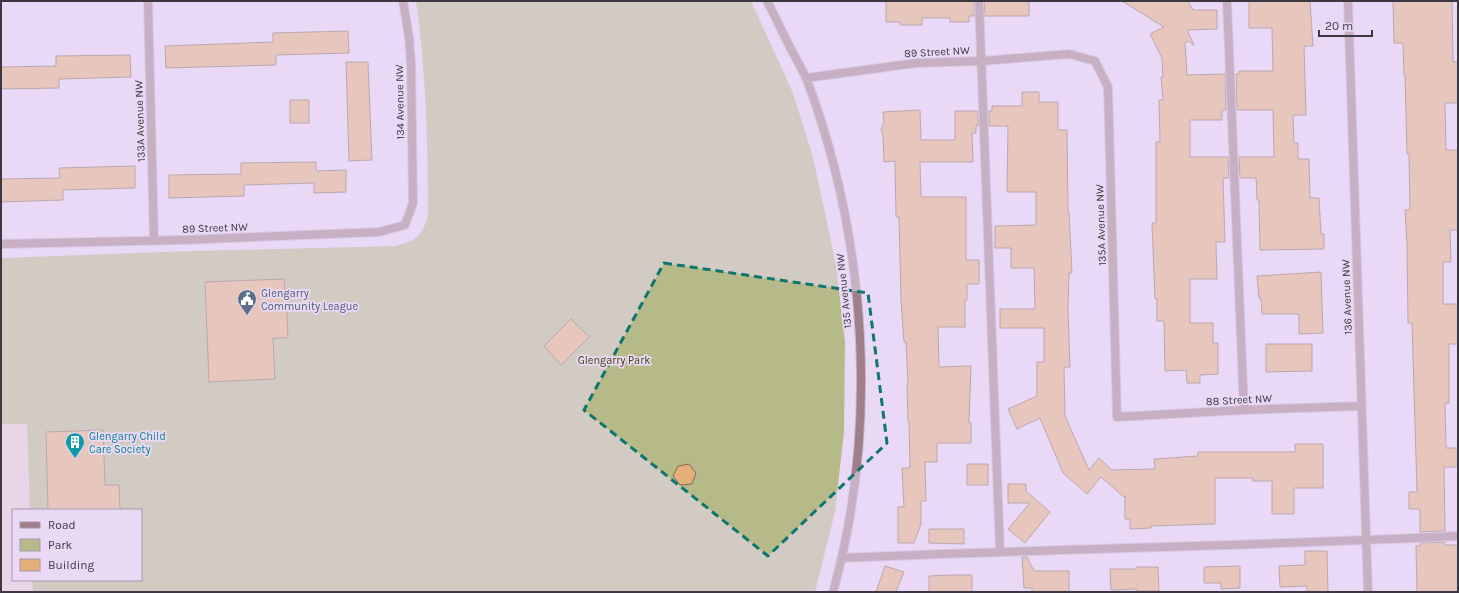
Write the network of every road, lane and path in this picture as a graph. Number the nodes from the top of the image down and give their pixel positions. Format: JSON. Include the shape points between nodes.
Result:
{"nodes":[{"id":1,"x":148,"y":1,"type":"edge"},
{"id":2,"x":403,"y":1,"type":"edge"},
{"id":3,"x":767,"y":1,"type":"edge"},
{"id":4,"x":979,"y":1,"type":"edge"},
{"id":5,"x":1227,"y":1,"type":"edge"},
{"id":6,"x":1348,"y":1,"type":"edge"},
{"id":7,"x":1069,"y":54,"type":"joint"},
{"id":8,"x":982,"y":61,"type":"junction"},
{"id":9,"x":806,"y":78,"type":"junction"},
{"id":10,"x":414,"y":203,"type":"joint"},
{"id":11,"x":154,"y":240,"type":"junction"},
{"id":12,"x":1,"y":244,"type":"edge"},
{"id":13,"x":1362,"y":406,"type":"junction"},
{"id":14,"x":1244,"y":410,"type":"junction"},
{"id":15,"x":1117,"y":417,"type":"joint"},
{"id":16,"x":1458,"y":536,"type":"edge"},
{"id":17,"x":1366,"y":540,"type":"junction"},
{"id":18,"x":1000,"y":551,"type":"junction"},
{"id":19,"x":842,"y":558,"type":"junction"},
{"id":20,"x":832,"y":592,"type":"edge"},
{"id":21,"x":1368,"y":592,"type":"edge"}],
"edges":[{"from":1,"to":11,"type":"street","name":"133A Avenue NW"},
{"from":2,"to":10,"type":"street","name":"134 Avenue NW","via":[[411,63]]},
{"from":3,"to":9,"type":"street","name":"135 Avenue NW"},
{"from":4,"to":8,"type":"street"},
{"from":5,"to":14,"type":"street"},
{"from":6,"to":13,"type":"street","name":"136 Avenue NW"},
{"from":7,"to":8,"type":"street","name":"89 Street NW"},
{"from":7,"to":15,"type":"street","name":"135A Avenue NW","via":[[1095,62],[1108,87]]},
{"from":8,"to":9,"type":"street","name":"89 Street NW","via":[[916,63]]},
{"from":8,"to":18,"type":"street"},
{"from":9,"to":19,"type":"street","name":"135 Avenue NW","via":[[841,199],[857,297],[861,394],[859,447]]},
{"from":10,"to":11,"type":"street","name":"89 Street NW","via":[[405,225],[379,232]]},
{"from":11,"to":12,"type":"street","name":"89 Street NW"},
{"from":13,"to":14,"type":"street","name":"88 Street NW"},
{"from":13,"to":17,"type":"street","name":"136 Avenue NW"},
{"from":14,"to":15,"type":"street","name":"88 Street NW"},
{"from":16,"to":17,"type":"street"},
{"from":17,"to":18,"type":"street"},
{"from":17,"to":21,"type":"street","name":"136 Avenue NW"},
{"from":18,"to":19,"type":"street"},
{"from":19,"to":20,"type":"street","name":"135 Avenue NW"}]}
